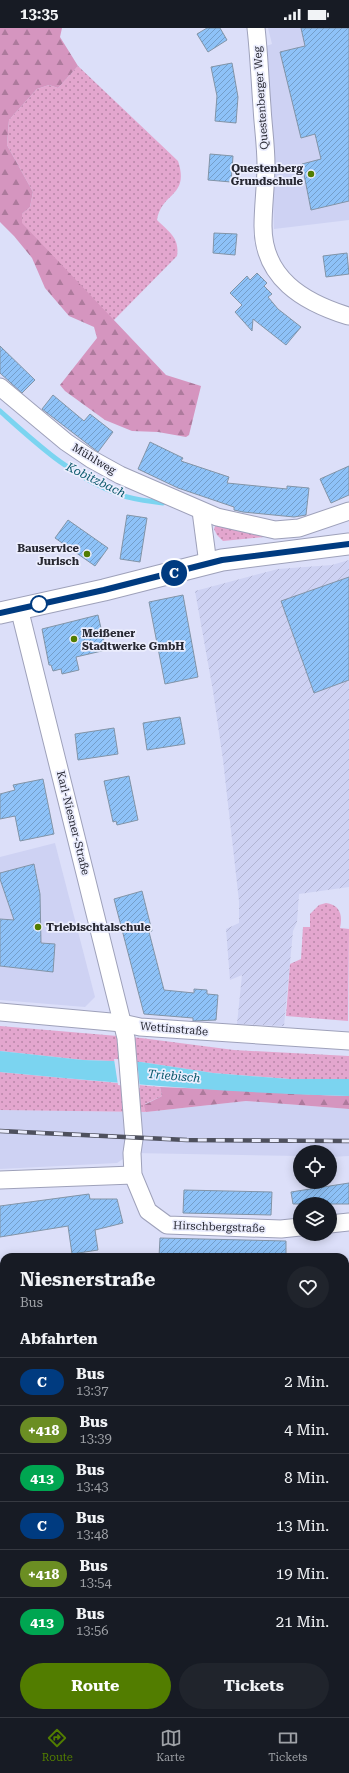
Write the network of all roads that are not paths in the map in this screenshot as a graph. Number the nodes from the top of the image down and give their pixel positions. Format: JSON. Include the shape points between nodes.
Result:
{"nodes":[{"id":1,"x":256,"y":28,"type":"edge"},
{"id":2,"x":348,"y":316,"type":"dead end"},
{"id":3,"x":0,"y":387,"type":"edge"},
{"id":4,"x":201,"y":511,"type":"junction"},
{"id":5,"x":349,"y":511,"type":"edge"},
{"id":6,"x":349,"y":544,"type":"edge"},
{"id":7,"x":208,"y":564,"type":"junction"},
{"id":8,"x":10,"y":611,"type":"edge"},
{"id":9,"x":0,"y":1012,"type":"edge"},
{"id":10,"x":124,"y":1031,"type":"junction"},
{"id":11,"x":349,"y":1041,"type":"edge"},
{"id":12,"x":133,"y":1174,"type":"junction"},
{"id":13,"x":0,"y":1180,"type":"edge"},
{"id":14,"x":349,"y":1222,"type":"edge"},
{"id":15,"x":337,"y":1223,"type":"edge"},
{"id":16,"x":293,"y":1228,"type":"edge"}],
"edges":[{"from":1,"to":2,"type":"street","name":"Questenberger Weg","via":[[266,165],[263,227],[266,252],[275,270],[306,300]]},
{"from":3,"to":4,"type":"street","name":"Mühlweg","via":[[66,442],[91,459],[120,475]]},
{"from":4,"to":5,"type":"street","name":"Mühlweg","via":[[223,519],[275,530],[299,528]]},
{"from":4,"to":7,"type":"street"},
{"from":6,"to":7,"type":"main road","via":[[242,556]]},
{"from":7,"to":8,"type":"main road"},
{"from":8,"to":10,"type":"street","name":"Karl-Niesner-Straße"},
{"from":9,"to":10,"type":"street","name":"Wettinstraße"},
{"from":10,"to":11,"type":"street","name":"Wettinstraße","via":[[140,1027]]},
{"from":10,"to":12,"type":"street","name":"Karl-Niesner-Straße","via":[[132,1092]]},
{"from":12,"to":13,"type":"street"},
{"from":12,"to":16,"type":"street","name":"Hirschbergstraße","via":[[148,1211],[167,1225]]},
{"from":14,"to":15,"type":"street"}]}
